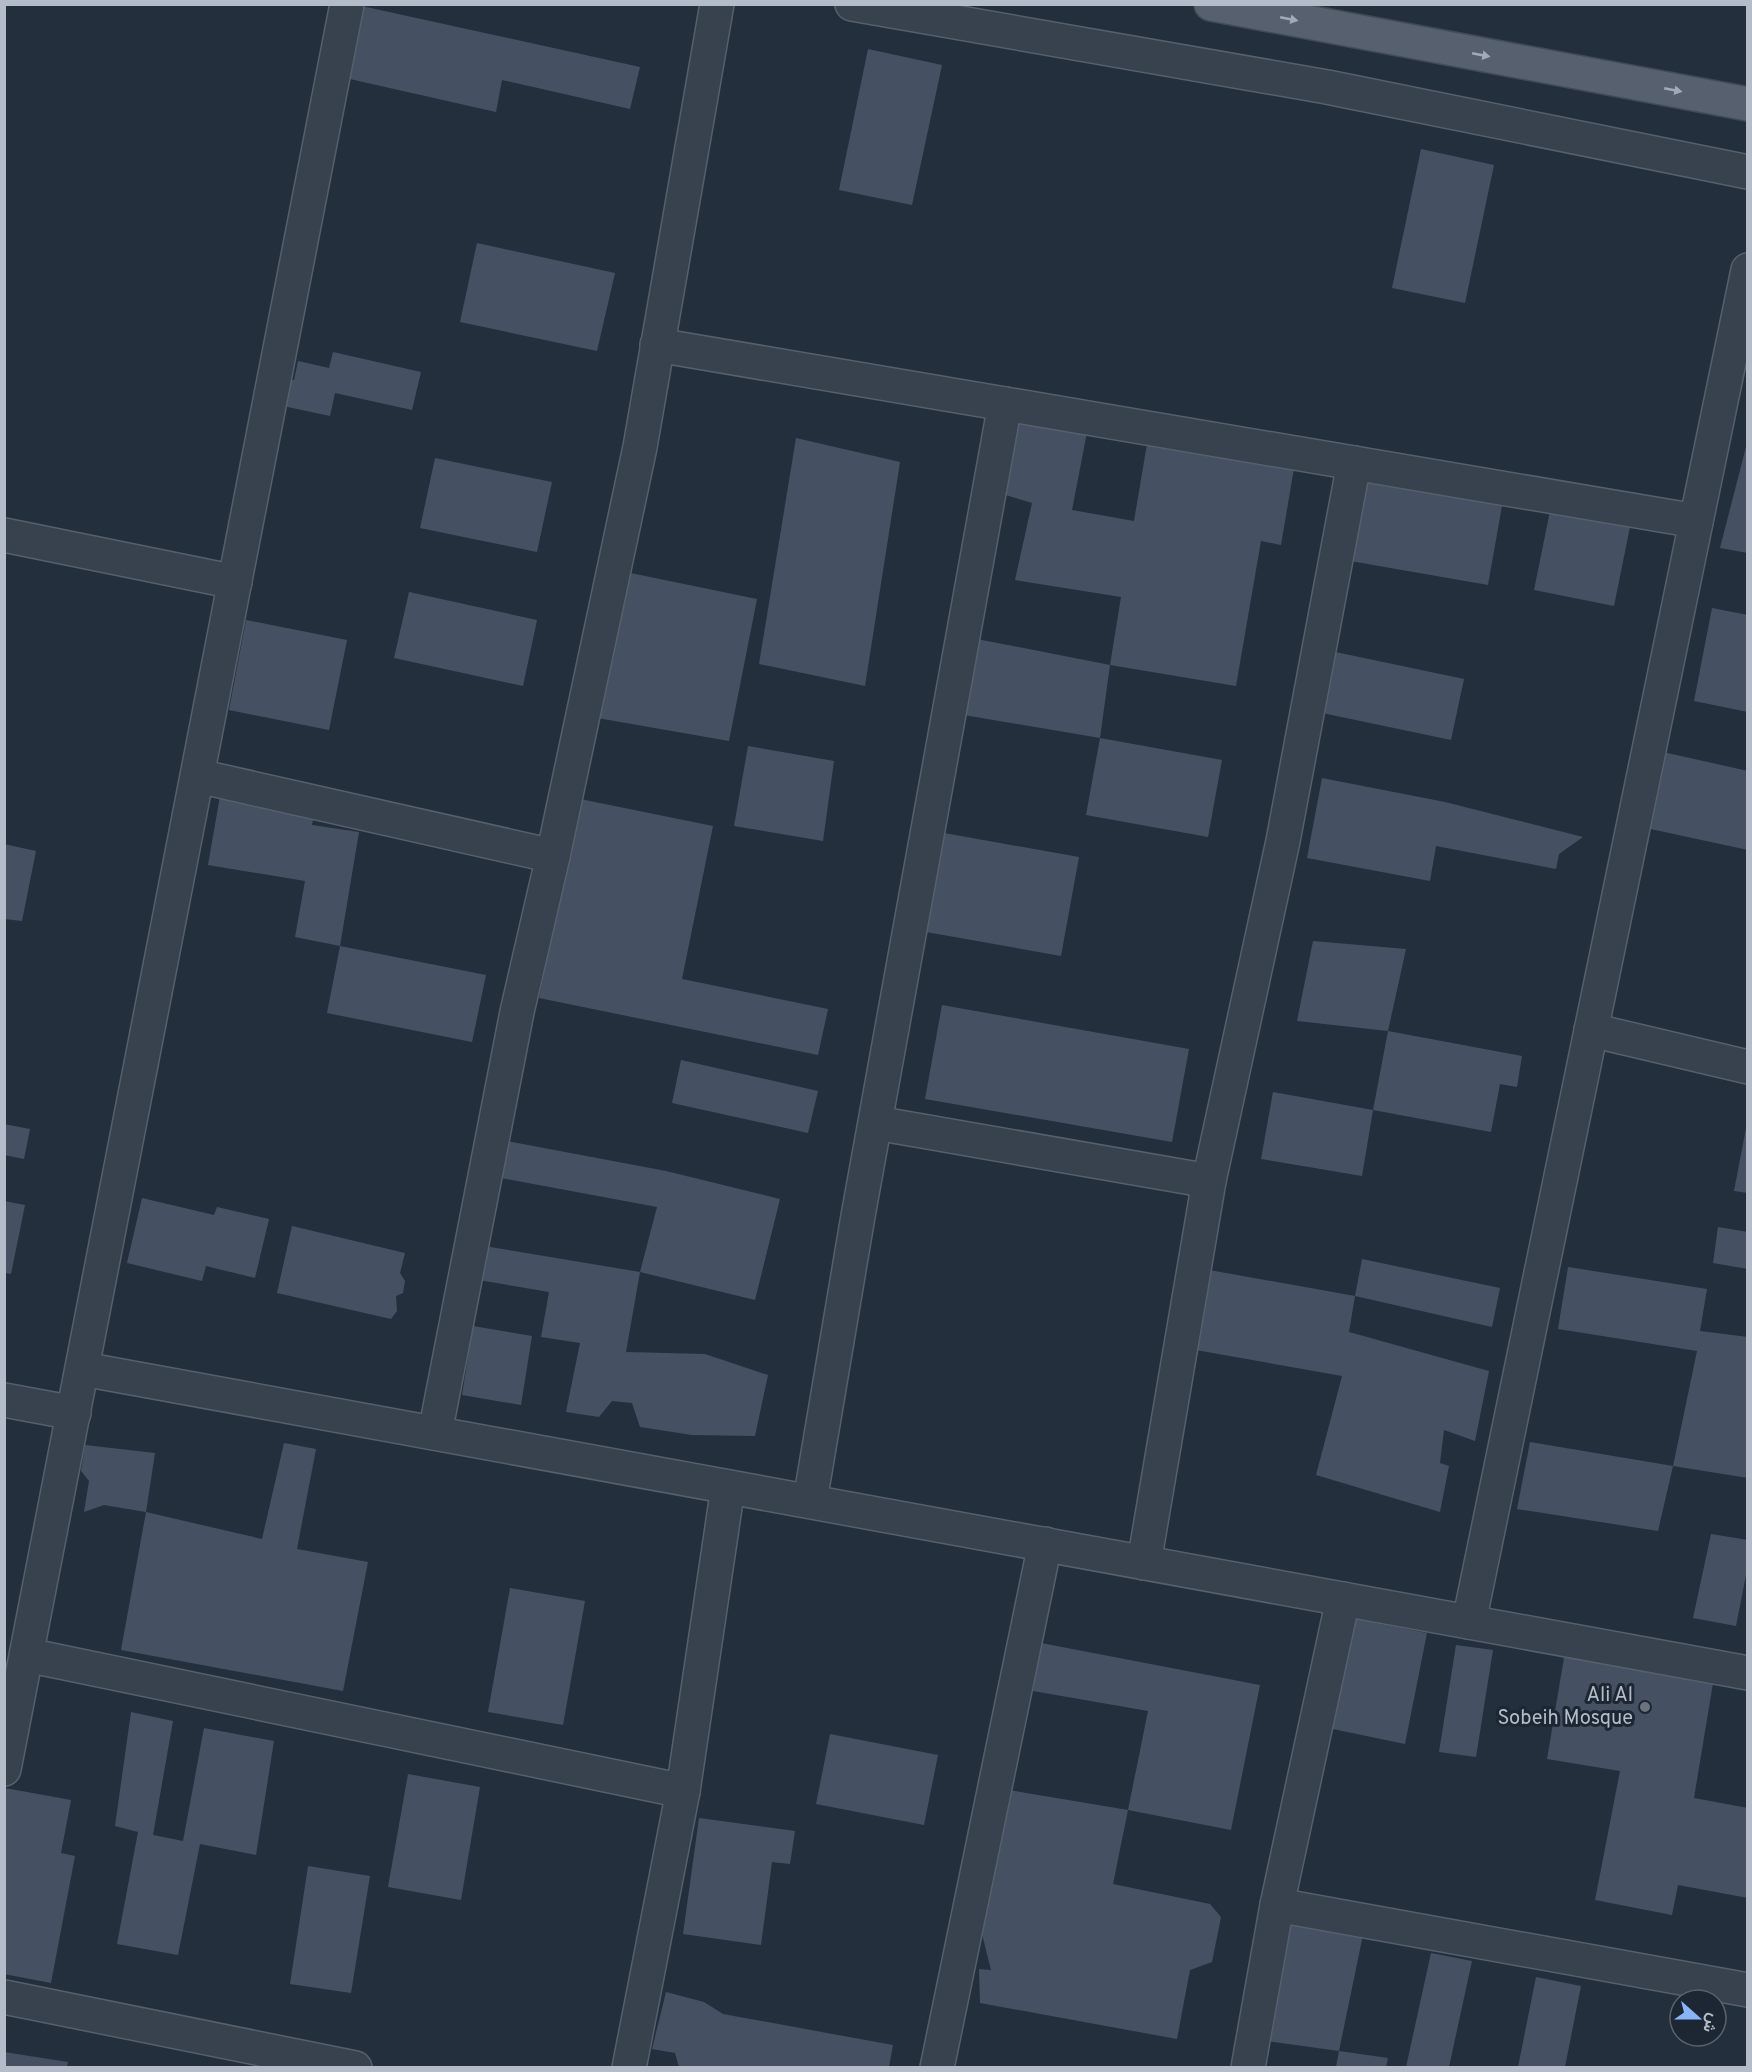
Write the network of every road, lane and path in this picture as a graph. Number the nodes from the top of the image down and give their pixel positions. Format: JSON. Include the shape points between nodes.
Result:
{"nodes":[{"id":1,"x":347,"y":4,"type":"edge"},
{"id":2,"x":717,"y":4,"type":"edge"},
{"id":3,"x":852,"y":4,"type":"edge"},
{"id":4,"x":1211,"y":4,"type":"edge"},
{"id":5,"x":1748,"y":104,"type":"edge"},
{"id":6,"x":1748,"y":172,"type":"edge"},
{"id":7,"x":1748,"y":270,"type":"edge"},
{"id":8,"x":657,"y":345,"type":"junction"},
{"id":9,"x":1005,"y":404,"type":"junction"},
{"id":10,"x":1354,"y":463,"type":"junction"},
{"id":11,"x":1696,"y":521,"type":"junction"},
{"id":12,"x":4,"y":535,"type":"edge"},
{"id":13,"x":235,"y":582,"type":"junction"},
{"id":14,"x":198,"y":776,"type":"junction"},
{"id":15,"x":553,"y":856,"type":"junction"},
{"id":16,"x":1591,"y":1030,"type":"junction"},
{"id":17,"x":1748,"y":1067,"type":"edge"},
{"id":18,"x":876,"y":1123,"type":"junction"},
{"id":19,"x":1209,"y":1181,"type":"junction"},
{"id":20,"x":83,"y":1369,"type":"junction"},
{"id":21,"x":4,"y":1400,"type":"edge"},
{"id":22,"x":74,"y":1413,"type":"junction"},
{"id":23,"x":435,"y":1433,"type":"junction"},
{"id":24,"x":728,"y":1487,"type":"junction"},
{"id":25,"x":810,"y":1501,"type":"junction"},
{"id":26,"x":1045,"y":1544,"type":"junction"},
{"id":27,"x":1144,"y":1563,"type":"junction"},
{"id":28,"x":1343,"y":1599,"type":"junction"},
{"id":29,"x":1469,"y":1622,"type":"junction"},
{"id":30,"x":27,"y":1655,"type":"junction"},
{"id":31,"x":1748,"y":1672,"type":"edge"},
{"id":32,"x":5,"y":1763,"type":"edge"},
{"id":33,"x":682,"y":1791,"type":"junction"},
{"id":34,"x":1278,"y":1905,"type":"junction"},
{"id":35,"x":1748,"y":1990,"type":"edge"},
{"id":36,"x":4,"y":1997,"type":"edge"},
{"id":37,"x":288,"y":2061,"type":"edge"},
{"id":38,"x":356,"y":2067,"type":"edge"},
{"id":39,"x":629,"y":2067,"type":"edge"},
{"id":40,"x":938,"y":2067,"type":"edge"},
{"id":41,"x":1248,"y":2067,"type":"edge"}],
"edges":[{"from":1,"to":13,"type":"street"},
{"from":2,"to":8,"type":"street"},
{"from":3,"to":6,"type":"street","via":[[1327,87]]},
{"from":4,"to":5,"type":"main road","one_way":true},
{"from":7,"to":11,"type":"street"},
{"from":8,"to":9,"type":"street"},
{"from":8,"to":15,"type":"street","via":[[640,447]]},
{"from":9,"to":10,"type":"street"},
{"from":9,"to":18,"type":"street"},
{"from":10,"to":11,"type":"street"},
{"from":10,"to":19,"type":"street","via":[[1283,841]]},
{"from":11,"to":16,"type":"street"},
{"from":12,"to":13,"type":"street"},
{"from":13,"to":14,"type":"street"},
{"from":14,"to":15,"type":"street"},
{"from":14,"to":20,"type":"street"},
{"from":15,"to":23,"type":"street","via":[[514,1024]]},
{"from":16,"to":17,"type":"street"},
{"from":16,"to":29,"type":"street"},
{"from":18,"to":19,"type":"street"},
{"from":18,"to":25,"type":"street"},
{"from":19,"to":27,"type":"street"},
{"from":20,"to":22,"type":"street"},
{"from":20,"to":23,"type":"street"},
{"from":21,"to":22,"type":"street"},
{"from":22,"to":30,"type":"street"},
{"from":23,"to":24,"type":"street"},
{"from":24,"to":25,"type":"street"},
{"from":24,"to":33,"type":"street"},
{"from":25,"to":26,"type":"street"},
{"from":26,"to":27,"type":"street"},
{"from":26,"to":40,"type":"street"},
{"from":27,"to":28,"type":"street"},
{"from":28,"to":29,"type":"street"},
{"from":28,"to":34,"type":"street"},
{"from":29,"to":31,"type":"street"},
{"from":30,"to":32,"type":"street"},
{"from":30,"to":33,"type":"street"},
{"from":33,"to":39,"type":"street"},
{"from":34,"to":35,"type":"street"},
{"from":34,"to":41,"type":"street"},
{"from":36,"to":37,"type":"street"},
{"from":37,"to":38,"type":"street"}]}
